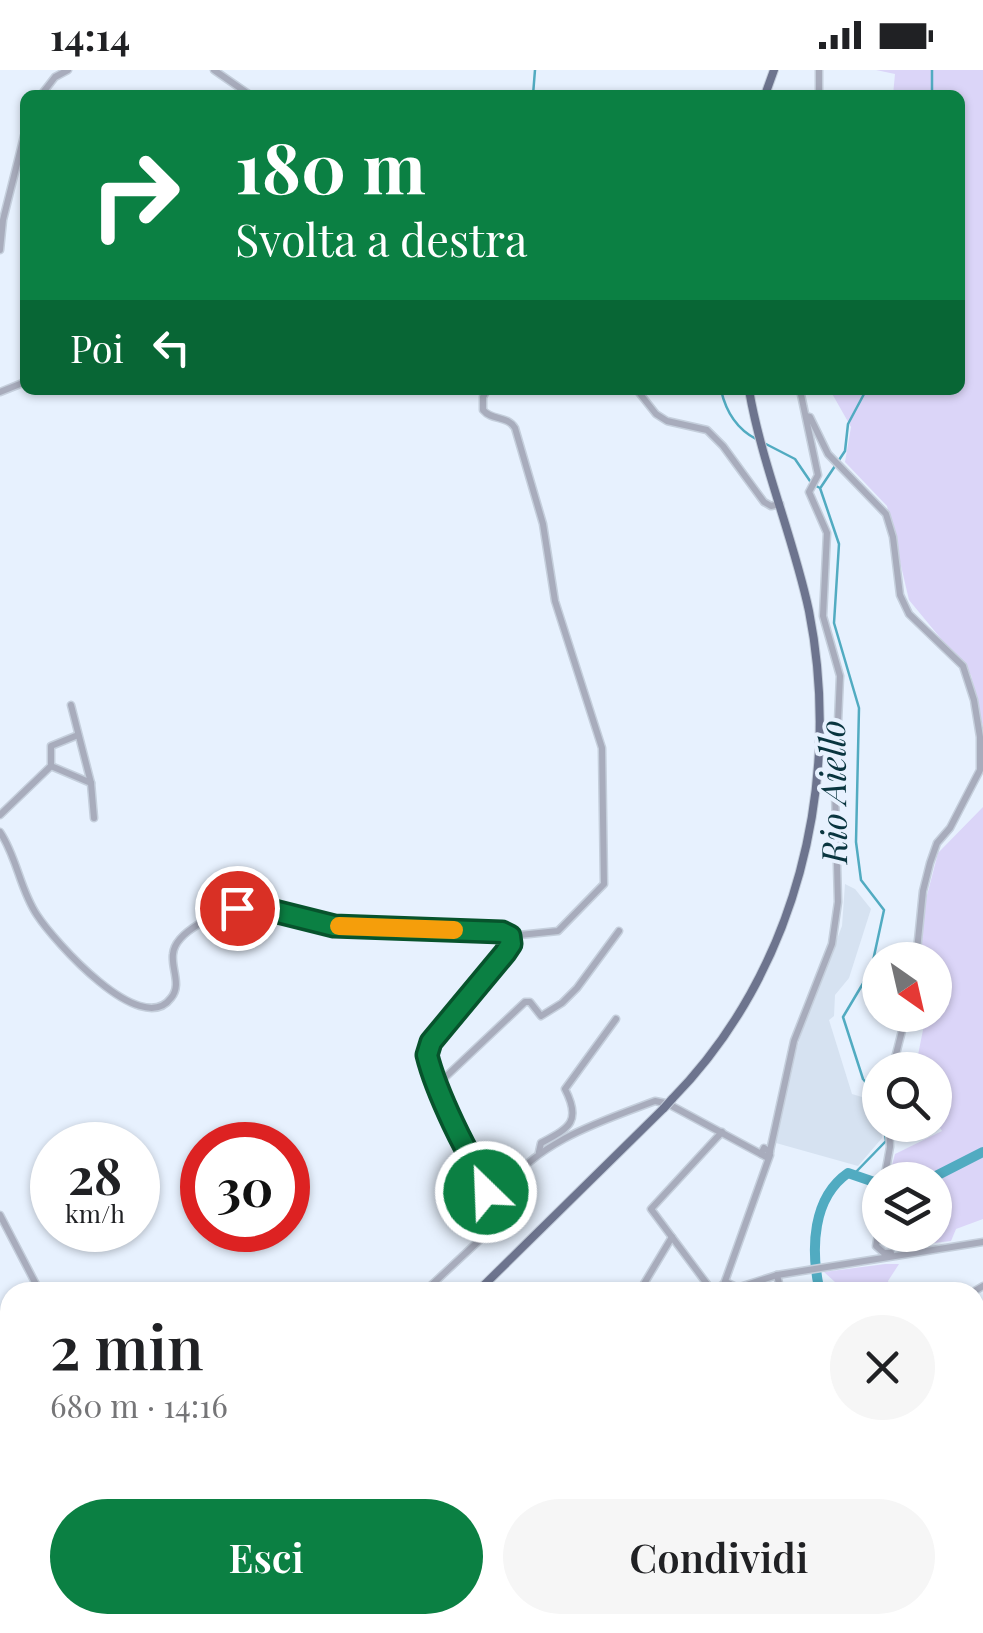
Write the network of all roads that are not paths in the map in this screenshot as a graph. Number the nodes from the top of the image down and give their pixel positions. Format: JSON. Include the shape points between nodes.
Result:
{"nodes":[{"id":1,"x":68,"y":70,"type":"edge"},
{"id":2,"x":214,"y":70,"type":"edge"},
{"id":3,"x":45,"y":90,"type":"edge"},
{"id":4,"x":243,"y":90,"type":"edge"},
{"id":5,"x":20,"y":152,"type":"edge"},
{"id":6,"x":0,"y":250,"type":"edge"},
{"id":7,"x":484,"y":395,"type":"edge"},
{"id":8,"x":641,"y":395,"type":"edge"},
{"id":9,"x":750,"y":395,"type":"edge"},
{"id":10,"x":801,"y":395,"type":"edge"},
{"id":11,"x":806,"y":416,"type":"junction"},
{"id":12,"x":780,"y":504,"type":"junction"},
{"id":13,"x":71,"y":705,"type":"dead end"},
{"id":14,"x":78,"y":736,"type":"junction"},
{"id":15,"x":50,"y":766,"type":"junction"},
{"id":16,"x":91,"y":783,"type":"junction"},
{"id":17,"x":0,"y":815,"type":"edge"},
{"id":18,"x":94,"y":818,"type":"dead end"},
{"id":19,"x":0,"y":832,"type":"edge"},
{"id":20,"x":620,"y":931,"type":"dead end"},
{"id":21,"x":510,"y":936,"type":"junction"},
{"id":22,"x":918,"y":942,"type":"edge"},
{"id":23,"x":616,"y":1018,"type":"dead end"},
{"id":24,"x":437,"y":1085,"type":"junction"},
{"id":25,"x":668,"y":1104,"type":"junction"},
{"id":26,"x":722,"y":1132,"type":"junction"},
{"id":27,"x":765,"y":1152,"type":"junction"},
{"id":28,"x":539,"y":1153,"type":"junction"},
{"id":29,"x":494,"y":1190,"type":"junction"},
{"id":30,"x":0,"y":1215,"type":"edge"},
{"id":31,"x":672,"y":1236,"type":"junction"},
{"id":32,"x":983,"y":1242,"type":"edge"},
{"id":33,"x":883,"y":1252,"type":"edge"},
{"id":34,"x":896,"y":1256,"type":"junction"},
{"id":35,"x":777,"y":1275,"type":"junction"},
{"id":36,"x":35,"y":1282,"type":"edge"},
{"id":37,"x":435,"y":1282,"type":"edge"},
{"id":38,"x":486,"y":1282,"type":"edge"},
{"id":39,"x":645,"y":1282,"type":"edge"},
{"id":40,"x":706,"y":1282,"type":"edge"},
{"id":41,"x":730,"y":1282,"type":"edge"},
{"id":42,"x":756,"y":1282,"type":"edge"},
{"id":43,"x":779,"y":1282,"type":"edge"}],
"edges":[{"from":1,"to":3,"type":"street"},
{"from":2,"to":4,"type":"street"},
{"from":5,"to":6,"type":"street"},
{"from":7,"to":21,"type":"street","via":[[483,410],[514,428],[543,524],[555,601],[602,748],[605,809],[604,884],[558,931]]},
{"from":8,"to":12,"type":"street","via":[[667,421],[707,430],[764,502]]},
{"from":9,"to":12,"type":"main road"},
{"from":10,"to":11,"type":"street"},
{"from":11,"to":22,"type":"street","via":[[828,454],[886,514],[900,595],[909,614],[962,666],[974,700],[980,770],[937,843]]},
{"from":11,"to":27,"type":"street","via":[[818,475],[810,492],[827,533],[823,616],[840,682],[838,902],[832,944],[794,1041]]},
{"from":12,"to":25,"type":"main road","via":[[820,687],[811,829],[788,912],[753,992],[711,1056]]},
{"from":13,"to":14,"type":"street"},
{"from":14,"to":15,"type":"street","via":[[51,746]]},
{"from":14,"to":16,"type":"street"},
{"from":15,"to":16,"type":"street"},
{"from":15,"to":17,"type":"street"},
{"from":16,"to":18,"type":"street"},
{"from":19,"to":21,"type":"street","via":[[36,914],[65,951],[83,970],[147,1009],[175,993],[173,955],[182,937],[237,908],[334,926]]},
{"from":20,"to":24,"type":"street","via":[[562,1004],[541,1016],[525,1002]]},
{"from":21,"to":24,"type":"street","via":[[505,953],[431,1042],[427,1055]]},
{"from":23,"to":28,"type":"street","via":[[565,1090],[574,1106],[571,1122],[541,1143]]},
{"from":24,"to":29,"type":"street"},
{"from":25,"to":26,"type":"street"},
{"from":25,"to":28,"type":"street","via":[[655,1101]]},
{"from":25,"to":38,"type":"main road"},
{"from":26,"to":27,"type":"street"},
{"from":26,"to":31,"type":"street","via":[[651,1210]]},
{"from":27,"to":41,"type":"street","via":[[767,1168]]},
{"from":28,"to":29,"type":"street"},
{"from":29,"to":37,"type":"street","via":[[484,1236]]},
{"from":30,"to":36,"type":"street"},
{"from":31,"to":39,"type":"street"},
{"from":31,"to":40,"type":"street"},
{"from":32,"to":34,"type":"street"},
{"from":33,"to":34,"type":"street"},
{"from":34,"to":35,"type":"street"},
{"from":35,"to":42,"type":"street"},
{"from":35,"to":43,"type":"street"}]}
